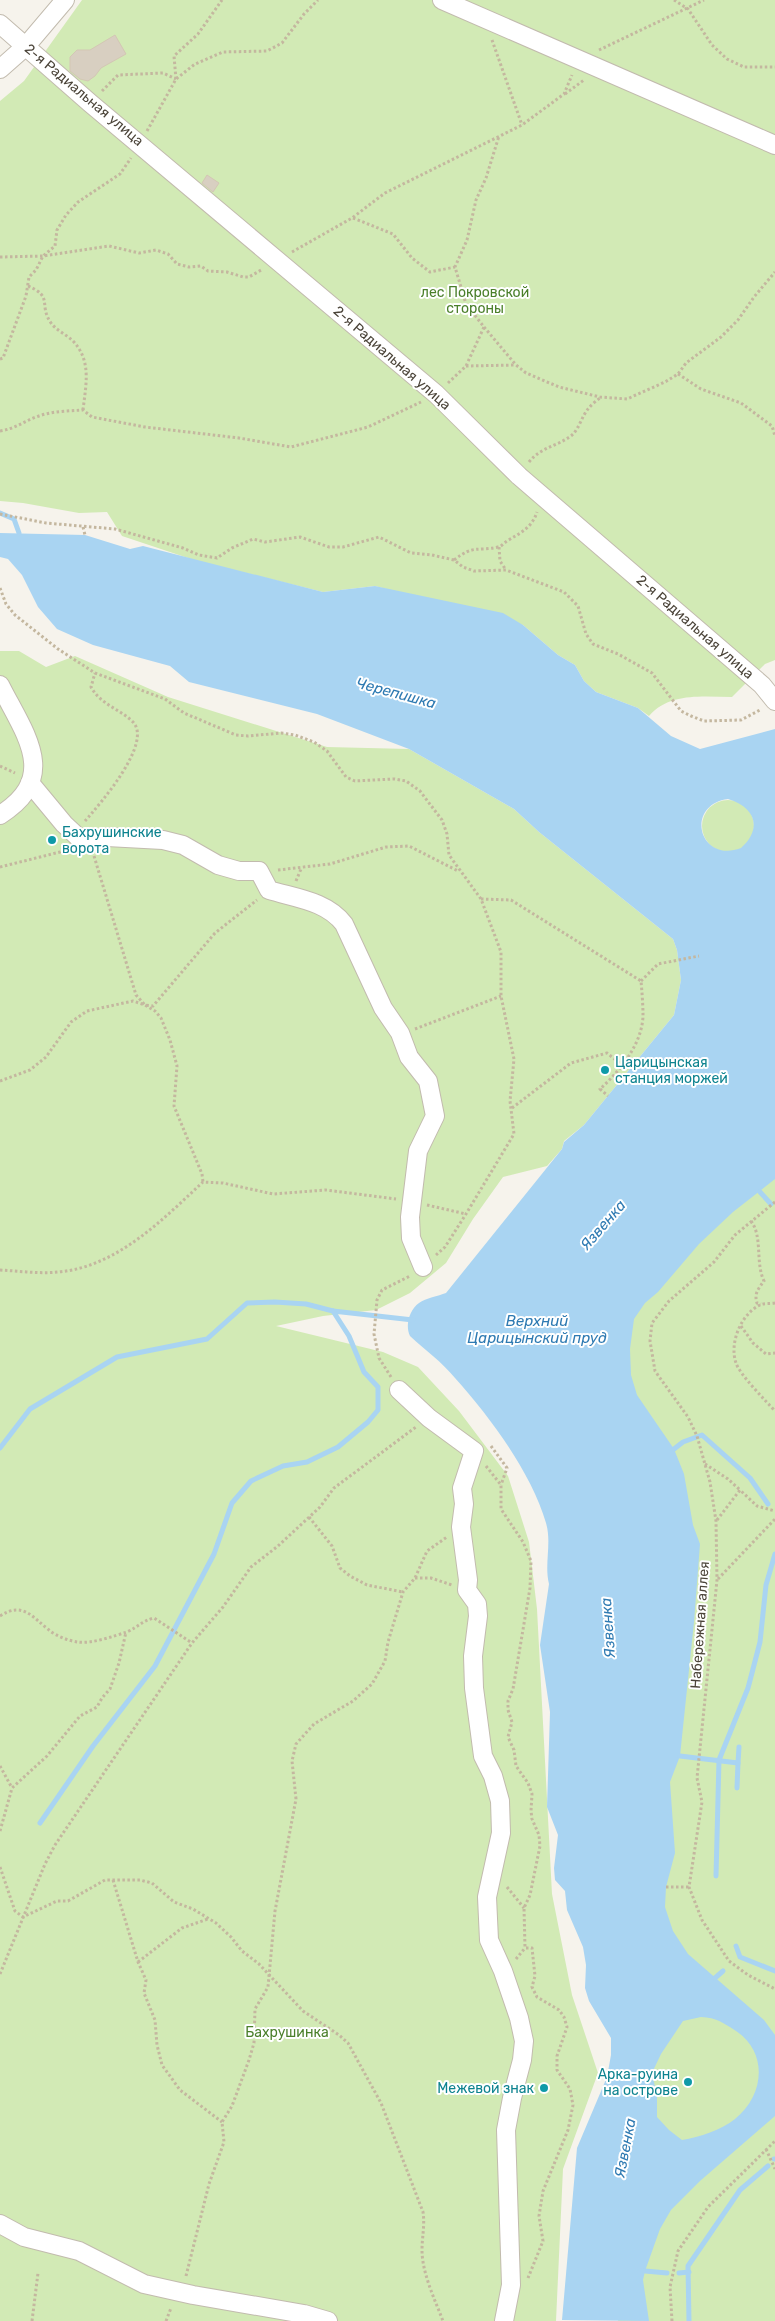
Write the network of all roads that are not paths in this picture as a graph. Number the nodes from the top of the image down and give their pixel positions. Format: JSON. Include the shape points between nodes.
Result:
{"nodes":[{"id":1,"x":65,"y":0,"type":"edge"},
{"id":2,"x":442,"y":0,"type":"edge"},
{"id":3,"x":0,"y":24,"type":"edge"},
{"id":4,"x":26,"y":46,"type":"junction"},
{"id":5,"x":0,"y":69,"type":"edge"},
{"id":6,"x":775,"y":145,"type":"edge"},
{"id":7,"x":0,"y":685,"type":"edge"},
{"id":8,"x":771,"y":704,"type":"edge"},
{"id":9,"x":24,"y":779,"type":"junction"},
{"id":10,"x":0,"y":815,"type":"edge"},
{"id":11,"x":423,"y":1267,"type":"road end"},
{"id":12,"x":399,"y":1390,"type":"road end"},
{"id":13,"x":0,"y":2224,"type":"edge"},
{"id":14,"x":328,"y":2321,"type":"edge"},
{"id":15,"x":504,"y":2321,"type":"edge"}],
"edges":[{"from":1,"to":4,"type":"street"},
{"from":2,"to":6,"type":"street"},
{"from":3,"to":4,"type":"street","name":"2-я Радиальная улица"},
{"from":4,"to":5,"type":"street"},
{"from":4,"to":8,"type":"street","name":"2-я Радиальная улица","via":[[436,394],[519,476],[762,685]]},
{"from":7,"to":9,"type":"street","via":[[34,754]]},
{"from":9,"to":10,"type":"street","via":[[25,796]]},
{"from":9,"to":11,"type":"street","via":[[79,838],[94,841],[107,837],[163,840],[183,844],[218,864],[259,871],[269,890],[315,903],[337,914],[383,1008],[400,1034],[409,1056],[428,1082],[435,1116],[418,1151],[410,1218],[411,1238]]},
{"from":12,"to":15,"type":"street","via":[[428,1418],[474,1450],[462,1488],[461,1526],[468,1580],[466,1590],[476,1604],[478,1616],[473,1663],[483,1756],[500,1801],[501,1833],[488,1897],[489,1940],[503,1971],[524,2041],[506,2130],[512,2284]]},
{"from":13,"to":14,"type":"street","via":[[24,2237],[79,2251],[144,2284]]}]}
